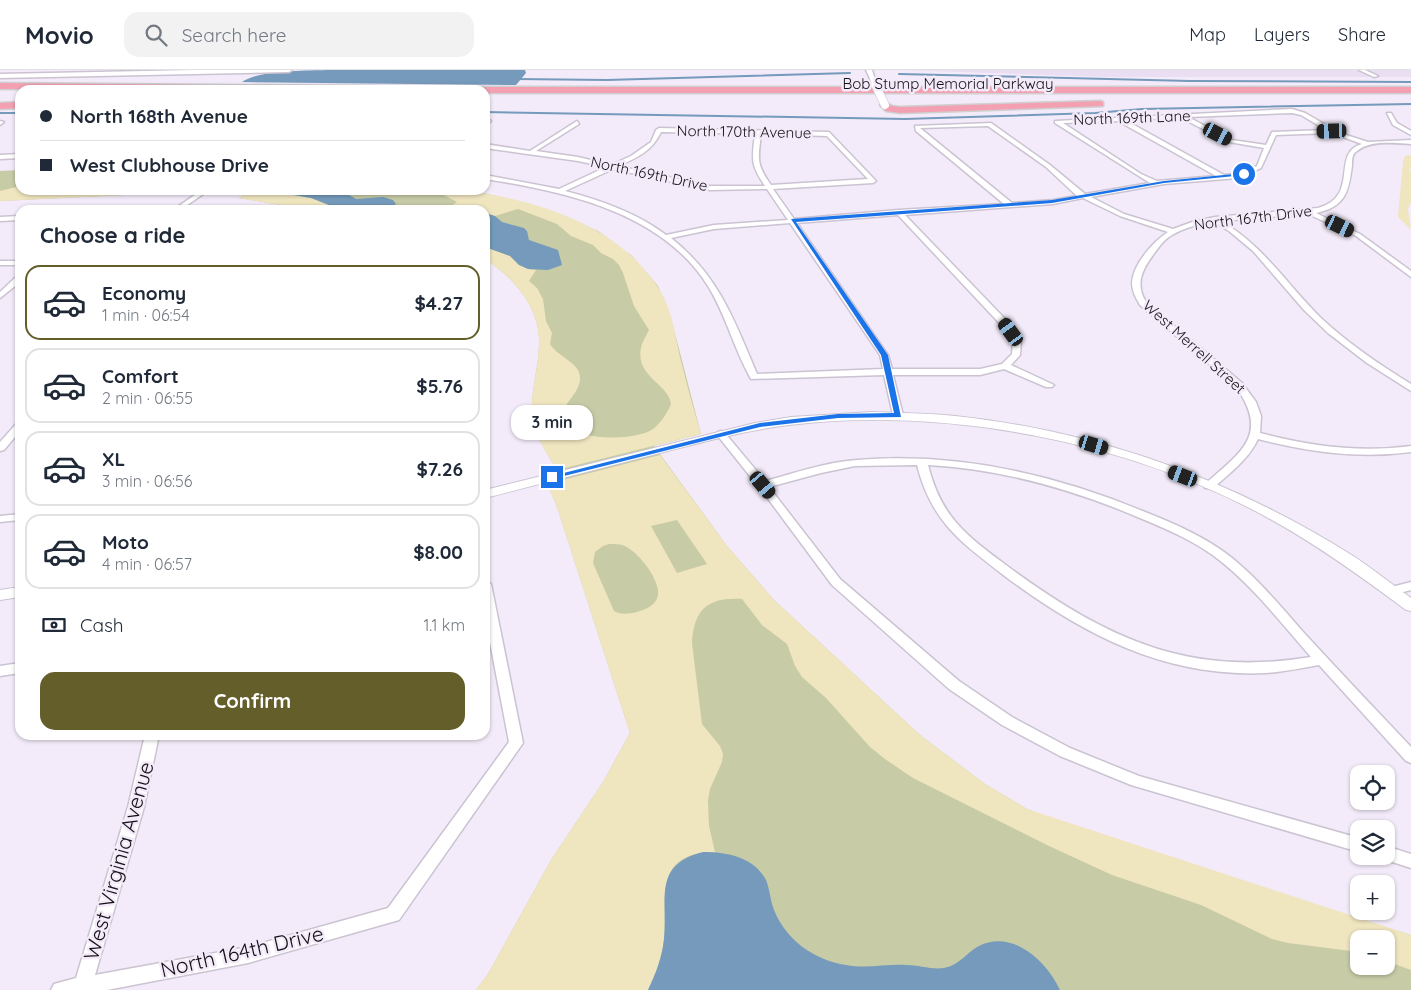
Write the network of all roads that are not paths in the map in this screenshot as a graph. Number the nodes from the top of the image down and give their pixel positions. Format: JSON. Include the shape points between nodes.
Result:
{"nodes":[{"id":1,"x":187,"y":70,"type":"edge"},
{"id":2,"x":289,"y":70,"type":"edge"},
{"id":3,"x":869,"y":70,"type":"edge"},
{"id":4,"x":1361,"y":70,"type":"edge"},
{"id":5,"x":0,"y":74,"type":"edge"},
{"id":6,"x":1376,"y":76,"type":"dead end"},
{"id":7,"x":893,"y":80,"type":"dead end"},
{"id":8,"x":0,"y":82,"type":"edge"},
{"id":9,"x":160,"y":85,"type":"edge"},
{"id":10,"x":0,"y":86,"type":"edge"},
{"id":11,"x":15,"y":86,"type":"edge"},
{"id":12,"x":490,"y":88,"type":"edge"},
{"id":13,"x":1370,"y":90,"type":"junction"},
{"id":14,"x":1411,"y":90,"type":"edge"},
{"id":15,"x":0,"y":98,"type":"edge"},
{"id":16,"x":15,"y":98,"type":"edge"},
{"id":17,"x":490,"y":98,"type":"edge"},
{"id":18,"x":1312,"y":100,"type":"dead end"},
{"id":19,"x":1328,"y":100,"type":"junction"},
{"id":20,"x":1411,"y":100,"type":"edge"},
{"id":21,"x":1280,"y":101,"type":"dead end"},
{"id":22,"x":1295,"y":101,"type":"dead end"},
{"id":23,"x":1111,"y":104,"type":"dead end"},
{"id":24,"x":15,"y":105,"type":"edge"},
{"id":25,"x":885,"y":105,"type":"joint"},
{"id":26,"x":0,"y":106,"type":"edge"},
{"id":27,"x":1389,"y":114,"type":"dead end"},
{"id":28,"x":1181,"y":116,"type":"junction"},
{"id":29,"x":1118,"y":118,"type":"junction"},
{"id":30,"x":578,"y":123,"type":"dead end"},
{"id":31,"x":1332,"y":131,"type":"junction"},
{"id":32,"x":758,"y":133,"type":"junction"},
{"id":33,"x":1411,"y":133,"type":"edge"},
{"id":34,"x":1411,"y":142,"type":"edge"},
{"id":35,"x":1368,"y":144,"type":"junction"},
{"id":36,"x":490,"y":147,"type":"edge"},
{"id":37,"x":1268,"y":147,"type":"junction"},
{"id":38,"x":533,"y":151,"type":"junction"},
{"id":39,"x":15,"y":156,"type":"edge"},
{"id":40,"x":0,"y":157,"type":"edge"},
{"id":41,"x":613,"y":166,"type":"junction"},
{"id":42,"x":1222,"y":177,"type":"junction"},
{"id":43,"x":490,"y":178,"type":"edge"},
{"id":44,"x":873,"y":181,"type":"joint"},
{"id":45,"x":1155,"y":183,"type":"junction"},
{"id":46,"x":769,"y":188,"type":"junction"},
{"id":47,"x":560,"y":191,"type":"junction"},
{"id":48,"x":198,"y":195,"type":"edge"},
{"id":49,"x":1085,"y":197,"type":"junction"},
{"id":50,"x":184,"y":205,"type":"edge"},
{"id":51,"x":1010,"y":205,"type":"junction"},
{"id":52,"x":898,"y":212,"type":"junction"},
{"id":53,"x":1308,"y":212,"type":"junction"},
{"id":54,"x":0,"y":218,"type":"edge"},
{"id":55,"x":15,"y":218,"type":"edge"},
{"id":56,"x":792,"y":220,"type":"junction"},
{"id":57,"x":1216,"y":220,"type":"junction"},
{"id":58,"x":1173,"y":231,"type":"junction"},
{"id":59,"x":665,"y":237,"type":"junction"},
{"id":60,"x":0,"y":263,"type":"edge"},
{"id":61,"x":15,"y":263,"type":"edge"},
{"id":62,"x":1411,"y":275,"type":"edge"},
{"id":63,"x":15,"y":282,"type":"edge"},
{"id":64,"x":0,"y":296,"type":"edge"},
{"id":65,"x":1005,"y":366,"type":"junction"},
{"id":66,"x":889,"y":373,"type":"junction"},
{"id":67,"x":1049,"y":385,"type":"dead end"},
{"id":68,"x":1411,"y":388,"type":"edge"},
{"id":69,"x":898,"y":415,"type":"junction"},
{"id":70,"x":15,"y":431,"type":"edge"},
{"id":71,"x":721,"y":434,"type":"junction"},
{"id":72,"x":1256,"y":435,"type":"junction"},
{"id":73,"x":0,"y":448,"type":"edge"},
{"id":74,"x":1411,"y":449,"type":"edge"},
{"id":75,"x":922,"y":463,"type":"junction"},
{"id":76,"x":763,"y":485,"type":"junction"},
{"id":77,"x":1209,"y":486,"type":"junction"},
{"id":78,"x":490,"y":493,"type":"edge"},
{"id":79,"x":15,"y":518,"type":"edge"},
{"id":80,"x":0,"y":519,"type":"edge"},
{"id":81,"x":1411,"y":586,"type":"edge"},
{"id":82,"x":1392,"y":591,"type":"junction"},
{"id":83,"x":15,"y":593,"type":"edge"},
{"id":84,"x":0,"y":595,"type":"edge"},
{"id":85,"x":1411,"y":606,"type":"edge"},
{"id":86,"x":490,"y":610,"type":"edge"},
{"id":87,"x":1322,"y":660,"type":"junction"},
{"id":88,"x":15,"y":668,"type":"edge"},
{"id":89,"x":0,"y":670,"type":"edge"},
{"id":90,"x":151,"y":740,"type":"edge"},
{"id":91,"x":1411,"y":757,"type":"edge"},
{"id":92,"x":1350,"y":843,"type":"edge"},
{"id":93,"x":1395,"y":856,"type":"edge"},
{"id":94,"x":1411,"y":860,"type":"edge"},
{"id":95,"x":83,"y":986,"type":"junction"},
{"id":96,"x":60,"y":990,"type":"edge"}],
"edges":[{"from":1,"to":5,"type":"main road"},
{"from":2,"to":5,"type":"main road"},
{"from":3,"to":25,"type":"main road","bridge":true,"via":[[879,80]]},
{"from":4,"to":6,"type":"street"},
{"from":7,"to":13,"type":"highway"},
{"from":8,"to":9,"type":"highway"},
{"from":10,"to":11,"type":"highway","name":"Bob Stump Memorial Parkway"},
{"from":12,"to":13,"type":"highway","name":"Bob Stump Memorial Parkway"},
{"from":13,"to":14,"type":"highway","name":"Bob Stump Memorial Parkway"},
{"from":15,"to":16,"type":"highway"},
{"from":17,"to":19,"type":"highway","name":"Bob Stump Memorial Parkway"},
{"from":18,"to":19,"type":"highway"},
{"from":19,"to":20,"type":"highway","name":"Bob Stump Memorial Parkway"},
{"from":21,"to":22,"type":"highway"},
{"from":23,"to":25,"type":"highway","via":[[900,110]]},
{"from":24,"to":26,"type":"highway"},
{"from":27,"to":33,"type":"street","via":[[1395,124]]},
{"from":28,"to":29,"type":"street","name":"North 169th Lane"},
{"from":28,"to":31,"type":"street","name":"North 169th Lane","via":[[1297,112]]},
{"from":28,"to":37,"type":"street","via":[[1231,141]]},
{"from":29,"to":42,"type":"street"},
{"from":29,"to":45,"type":"street","name":"North 169th Lane","via":[[1057,122]]},
{"from":30,"to":38,"type":"street"},
{"from":31,"to":35,"type":"street"},
{"from":31,"to":37,"type":"street","via":[[1274,133]]},
{"from":32,"to":41,"type":"street","name":"North 170th Avenue","via":[[659,130],[653,143]]},
{"from":32,"to":44,"type":"street","name":"North 170th Avenue","via":[[829,134]]},
{"from":32,"to":46,"type":"street","via":[[755,159],[758,171]]},
{"from":34,"to":35,"type":"street"},
{"from":35,"to":53,"type":"street","name":"North 167th Drive","via":[[1351,152],[1343,191],[1337,202]]},
{"from":36,"to":38,"type":"street","name":"North 169th Drive"},
{"from":37,"to":42,"type":"street","via":[[1256,170]]},
{"from":38,"to":41,"type":"street","name":"North 169th Drive"},
{"from":39,"to":40,"type":"street"},
{"from":41,"to":46,"type":"street","name":"North 169th Drive","via":[[710,188]]},
{"from":41,"to":47,"type":"street"},
{"from":42,"to":45,"type":"street"},
{"from":43,"to":47,"type":"street"},
{"from":44,"to":46,"type":"street","name":"North 169th Drive"},
{"from":45,"to":49,"type":"street"},
{"from":46,"to":56,"type":"street"},
{"from":47,"to":59,"type":"street","via":[[613,209]]},
{"from":48,"to":50,"type":"street"},
{"from":49,"to":51,"type":"street"},
{"from":49,"to":51,"type":"street","via":[[1069,187],[1048,166],[987,124],[918,127]]},
{"from":49,"to":58,"type":"street","via":[[1122,215]]},
{"from":51,"to":52,"type":"street"},
{"from":52,"to":56,"type":"street"},
{"from":52,"to":65,"type":"street","via":[[1005,324],[1017,341],[1016,356]]},
{"from":53,"to":57,"type":"street","name":"North 167th Drive"},
{"from":53,"to":62,"type":"street","via":[[1358,235]]},
{"from":54,"to":55,"type":"street"},
{"from":56,"to":59,"type":"street","via":[[714,227]]},
{"from":56,"to":66,"type":"street","via":[[874,338]]},
{"from":57,"to":58,"type":"street","name":"North 167th Drive"},
{"from":57,"to":68,"type":"street","via":[[1249,241],[1307,308],[1338,337]]},
{"from":58,"to":72,"type":"street","name":"West Merrell Street","via":[[1159,242],[1138,270],[1137,292],[1148,308],[1245,392],[1257,415]]},
{"from":59,"to":66,"type":"street","via":[[690,257],[705,275],[722,302],[754,378]]},
{"from":60,"to":61,"type":"street"},
{"from":63,"to":64,"type":"street"},
{"from":65,"to":66,"type":"street","via":[[973,372]]},
{"from":65,"to":67,"type":"street"},
{"from":66,"to":69,"type":"street"},
{"from":69,"to":71,"type":"street","via":[[813,418]]},
{"from":69,"to":77,"type":"street","via":[[981,422],[1066,438],[1144,461]]},
{"from":70,"to":73,"type":"street"},
{"from":71,"to":76,"type":"street"},
{"from":71,"to":78,"type":"street"},
{"from":72,"to":74,"type":"street","via":[[1339,452]]},
{"from":72,"to":77,"type":"street","via":[[1248,448]]},
{"from":75,"to":76,"type":"street","via":[[873,462],[839,466]]},
{"from":75,"to":87,"type":"street","via":[[990,470],[1048,482],[1111,502],[1198,540],[1234,567]]},
{"from":75,"to":87,"type":"street","via":[[930,494],[946,521],[960,535],[1085,624],[1148,650],[1220,666],[1267,668]]},
{"from":76,"to":92,"type":"street","via":[[841,586],[954,685],[1007,721],[1065,752],[1136,781]]},
{"from":77,"to":82,"type":"street","via":[[1307,535]]},
{"from":79,"to":80,"type":"street"},
{"from":81,"to":82,"type":"street"},
{"from":82,"to":85,"type":"street"},
{"from":83,"to":84,"type":"street"},
{"from":86,"to":95,"type":"street","name":"North 164th Drive","via":[[516,743],[393,914],[248,955]]},
{"from":87,"to":91,"type":"street"},
{"from":88,"to":89,"type":"street"},
{"from":90,"to":95,"type":"street","name":"West Virginia Avenue","via":[[138,798]]},
{"from":93,"to":94,"type":"street"},
{"from":95,"to":96,"type":"street","name":"North 164th Drive"}]}
